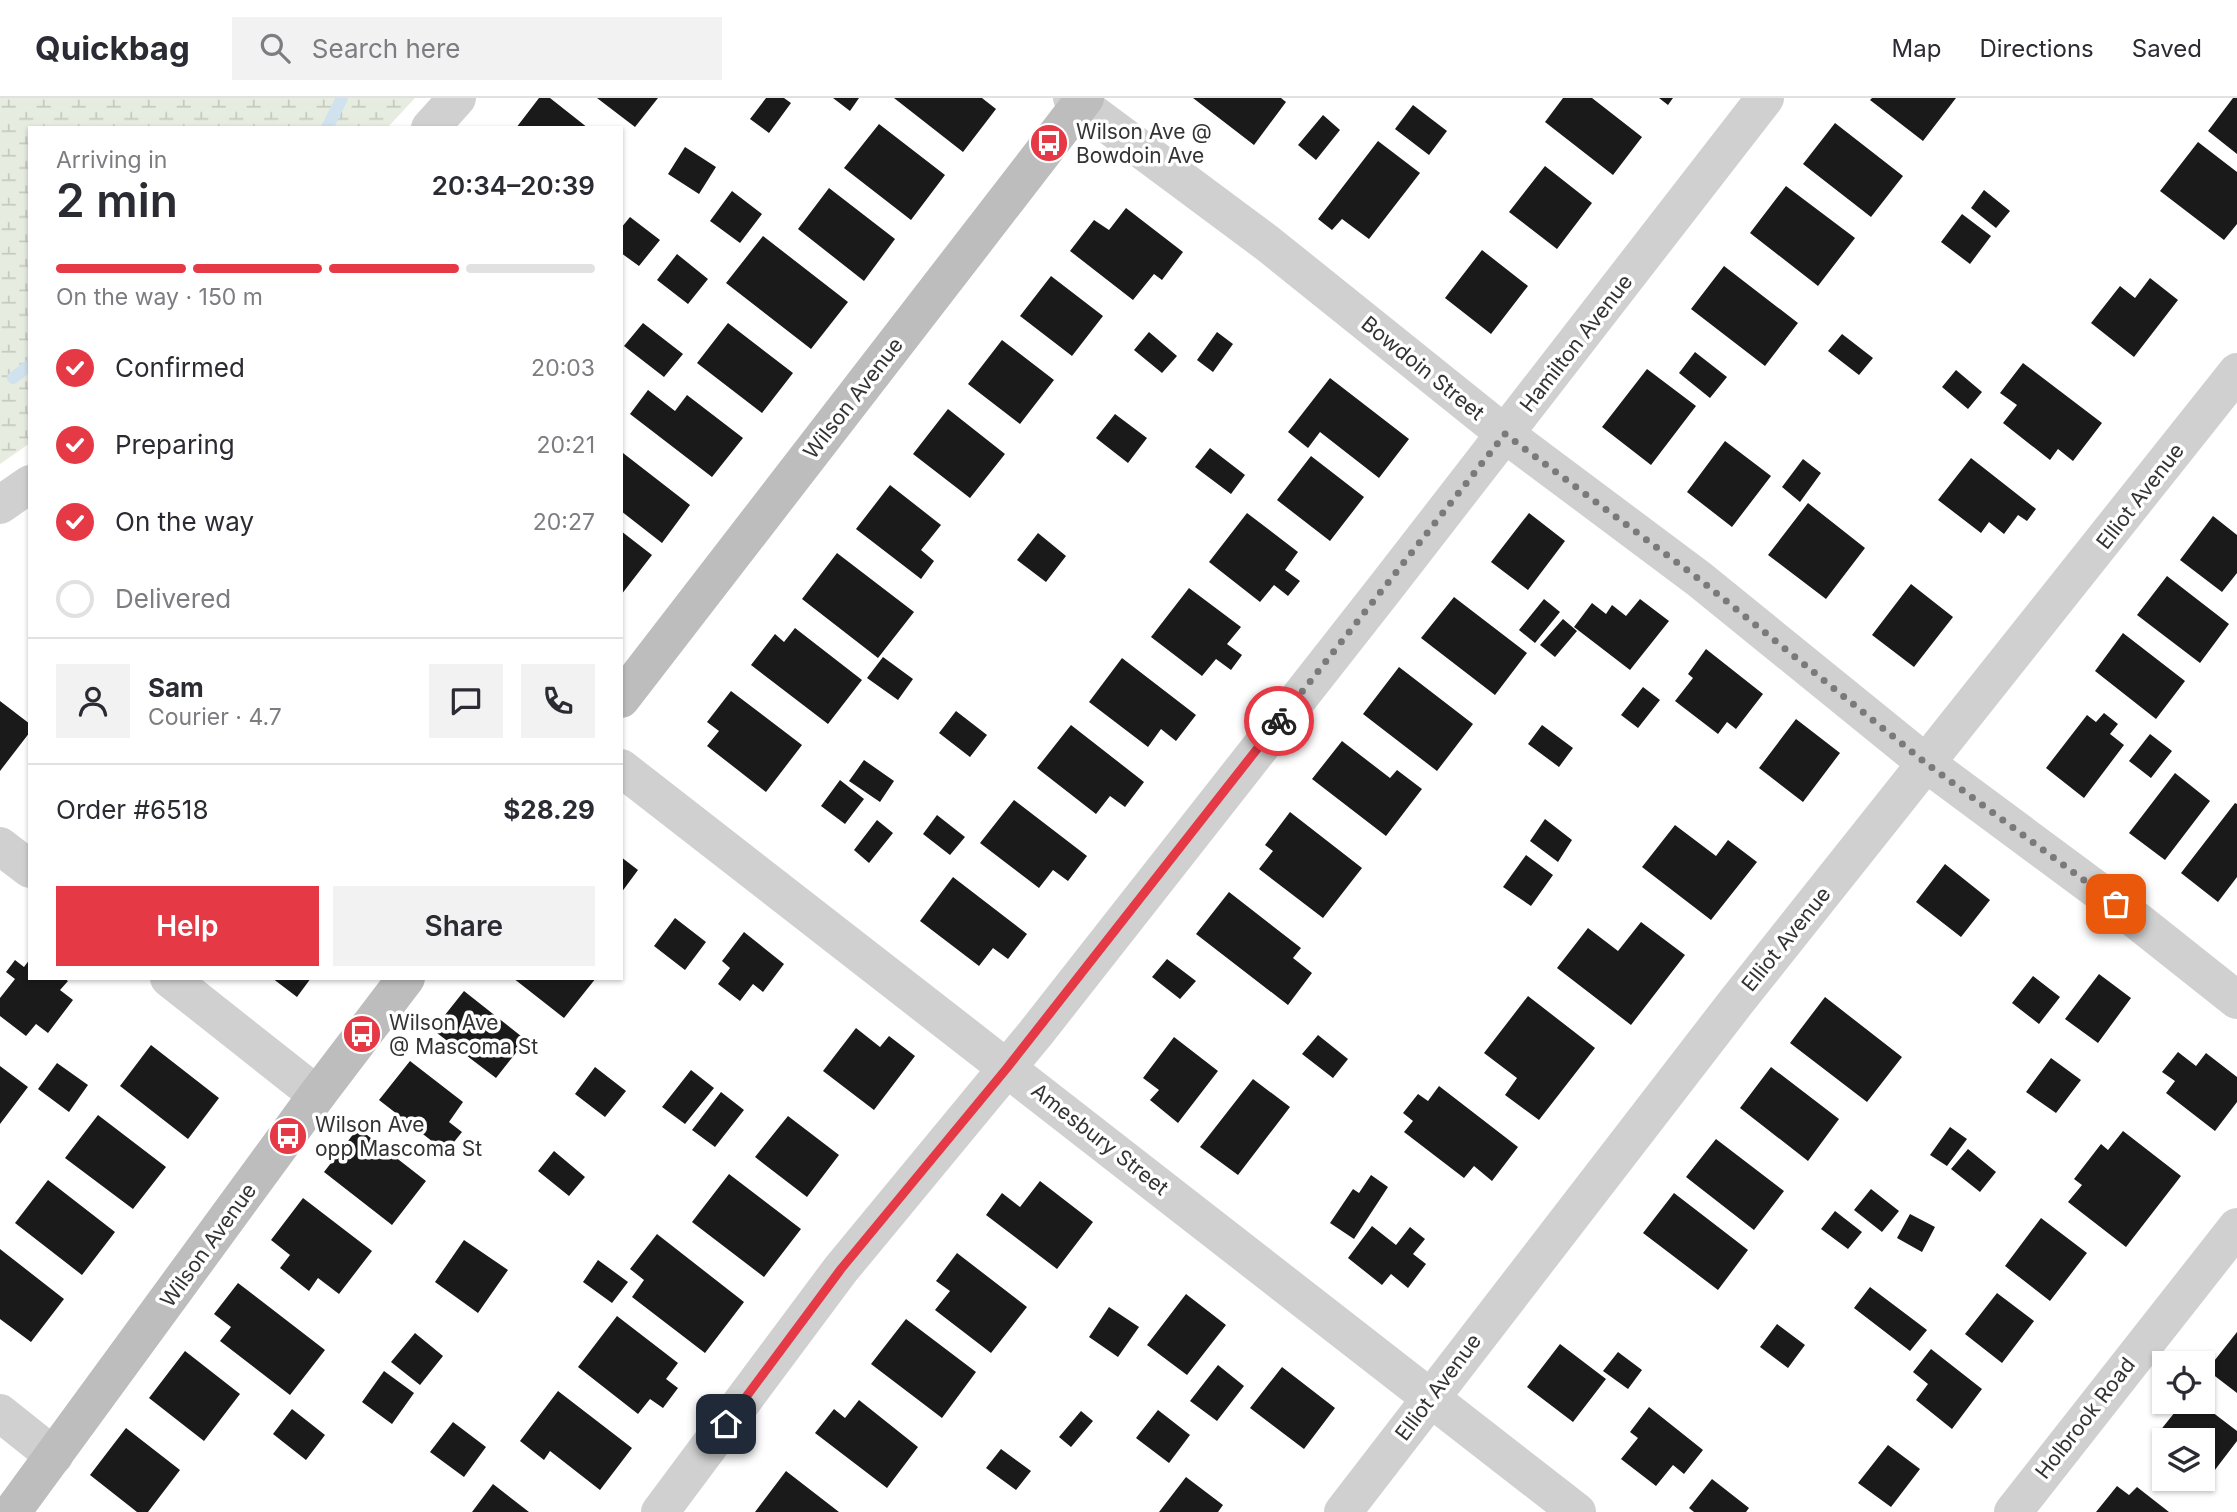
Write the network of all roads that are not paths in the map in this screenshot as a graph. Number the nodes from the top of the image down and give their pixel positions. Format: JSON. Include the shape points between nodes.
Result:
{"nodes":[{"id":1,"x":457,"y":98,"type":"edge"},
{"id":2,"x":1765,"y":98,"type":"edge"},
{"id":3,"x":1079,"y":100,"type":"edge"},
{"id":4,"x":432,"y":126,"type":"edge"},
{"id":5,"x":2237,"y":372,"type":"edge"},
{"id":6,"x":1505,"y":434,"type":"junction"},
{"id":7,"x":28,"y":485,"type":"edge"},
{"id":8,"x":0,"y":505,"type":"edge"},
{"id":9,"x":623,"y":696,"type":"edge"},
{"id":10,"x":1927,"y":764,"type":"junction"},
{"id":11,"x":623,"y":770,"type":"edge"},
{"id":12,"x":0,"y":846,"type":"edge"},
{"id":13,"x":28,"y":867,"type":"edge"},
{"id":14,"x":172,"y":980,"type":"edge"},
{"id":15,"x":404,"y":980,"type":"edge"},
{"id":16,"x":2237,"y":1000,"type":"edge"},
{"id":17,"x":1007,"y":1068,"type":"junction"},
{"id":18,"x":317,"y":1095,"type":"junction"},
{"id":19,"x":2237,"y":1227,"type":"edge"},
{"id":20,"x":1430,"y":1399,"type":"junction"},
{"id":21,"x":0,"y":1413,"type":"edge"},
{"id":22,"x":54,"y":1456,"type":"junction"},
{"id":23,"x":16,"y":1511,"type":"edge"},
{"id":24,"x":660,"y":1512,"type":"edge"},
{"id":25,"x":1343,"y":1512,"type":"edge"},
{"id":26,"x":1577,"y":1512,"type":"edge"},
{"id":27,"x":2013,"y":1512,"type":"edge"}],
"edges":[{"from":1,"to":4,"type":"street"},
{"from":2,"to":6,"type":"street","name":"Hamilton Avenue"},
{"from":3,"to":6,"type":"street","name":"Bowdoin Street"},
{"from":3,"to":9,"type":"street","name":"Wilson Avenue"},
{"from":5,"to":10,"type":"street","name":"Elliot Avenue"},
{"from":6,"to":10,"type":"street","name":"Bowdoin Street","via":[[1699,579]]},
{"from":6,"to":17,"type":"street","name":"Hamilton Avenue"},
{"from":7,"to":8,"type":"street"},
{"from":10,"to":16,"type":"street","name":"Bowdoin Street"},
{"from":10,"to":20,"type":"street","name":"Elliot Avenue","via":[[1736,1002]]},
{"from":11,"to":17,"type":"street","name":"Amesbury Street"},
{"from":12,"to":13,"type":"street"},
{"from":14,"to":18,"type":"street"},
{"from":15,"to":18,"type":"street","name":"Wilson Avenue"},
{"from":17,"to":20,"type":"street","name":"Amesbury Street"},
{"from":17,"to":24,"type":"street","name":"Hamilton Avenue","via":[[841,1269]]},
{"from":18,"to":22,"type":"street","name":"Wilson Avenue"},
{"from":19,"to":27,"type":"street","name":"Holbrook Road"},
{"from":20,"to":25,"type":"street","name":"Elliot Avenue"},
{"from":20,"to":26,"type":"street","name":"Amesbury Street"},
{"from":21,"to":22,"type":"street"},
{"from":22,"to":23,"type":"street","name":"Wilson Avenue"}]}
